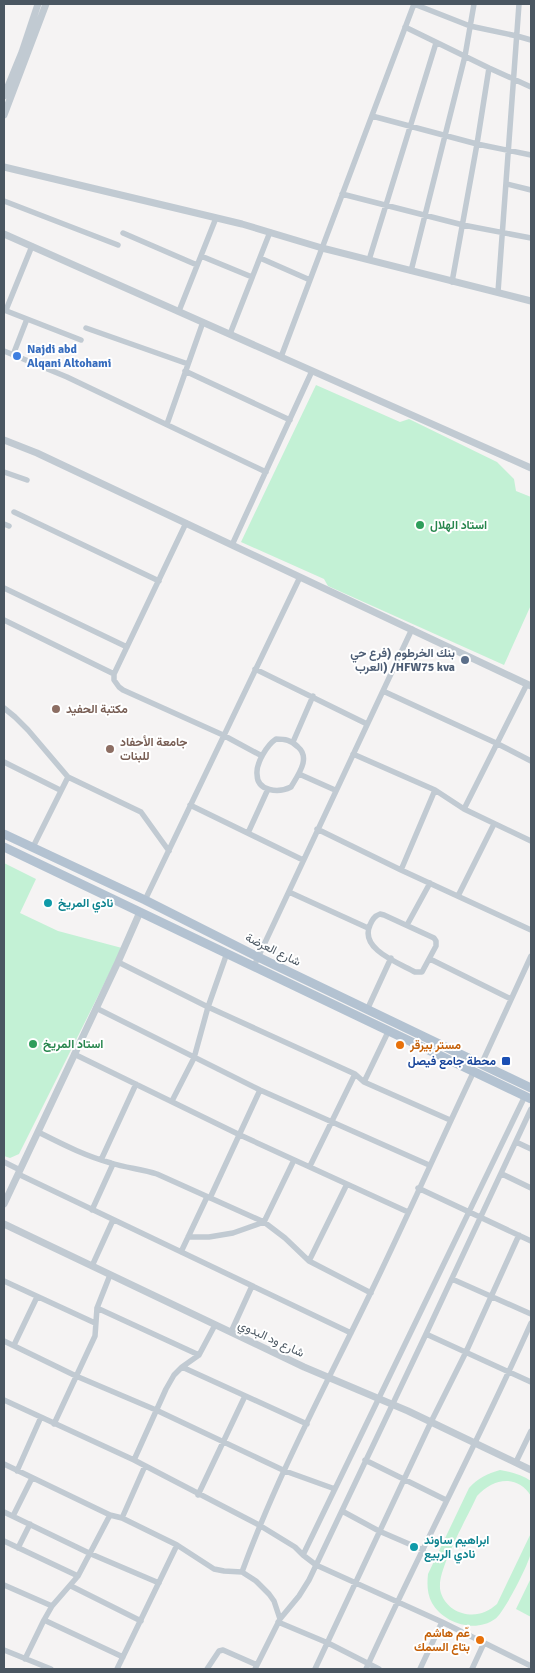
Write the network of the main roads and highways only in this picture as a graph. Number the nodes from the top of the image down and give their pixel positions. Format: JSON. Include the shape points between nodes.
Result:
{"nodes":[{"id":1,"x":4,"y":834,"type":"edge"},
{"id":2,"x":4,"y":847,"type":"edge"},
{"id":3,"x":256,"y":961,"type":"junction"},
{"id":4,"x":478,"y":1068,"type":"junction"},
{"id":5,"x":529,"y":1085,"type":"edge"},
{"id":6,"x":528,"y":1097,"type":"edge"}],
"edges":[{"from":1,"to":3,"type":"main road","name":"شارع العرضة","via":[[145,900]]},
{"from":2,"to":3,"type":"main road","name":"شارع العرضة","via":[[227,953]]},
{"from":3,"to":4,"type":"main road","name":"شارع العرضة","via":[[367,1010]]},
{"from":3,"to":4,"type":"main road","name":"شارع العرضة","via":[[389,1030]]},
{"from":4,"to":5,"type":"main road","name":"شارع العرضة"},
{"from":4,"to":6,"type":"main road","name":"شارع العرضة"}]}
